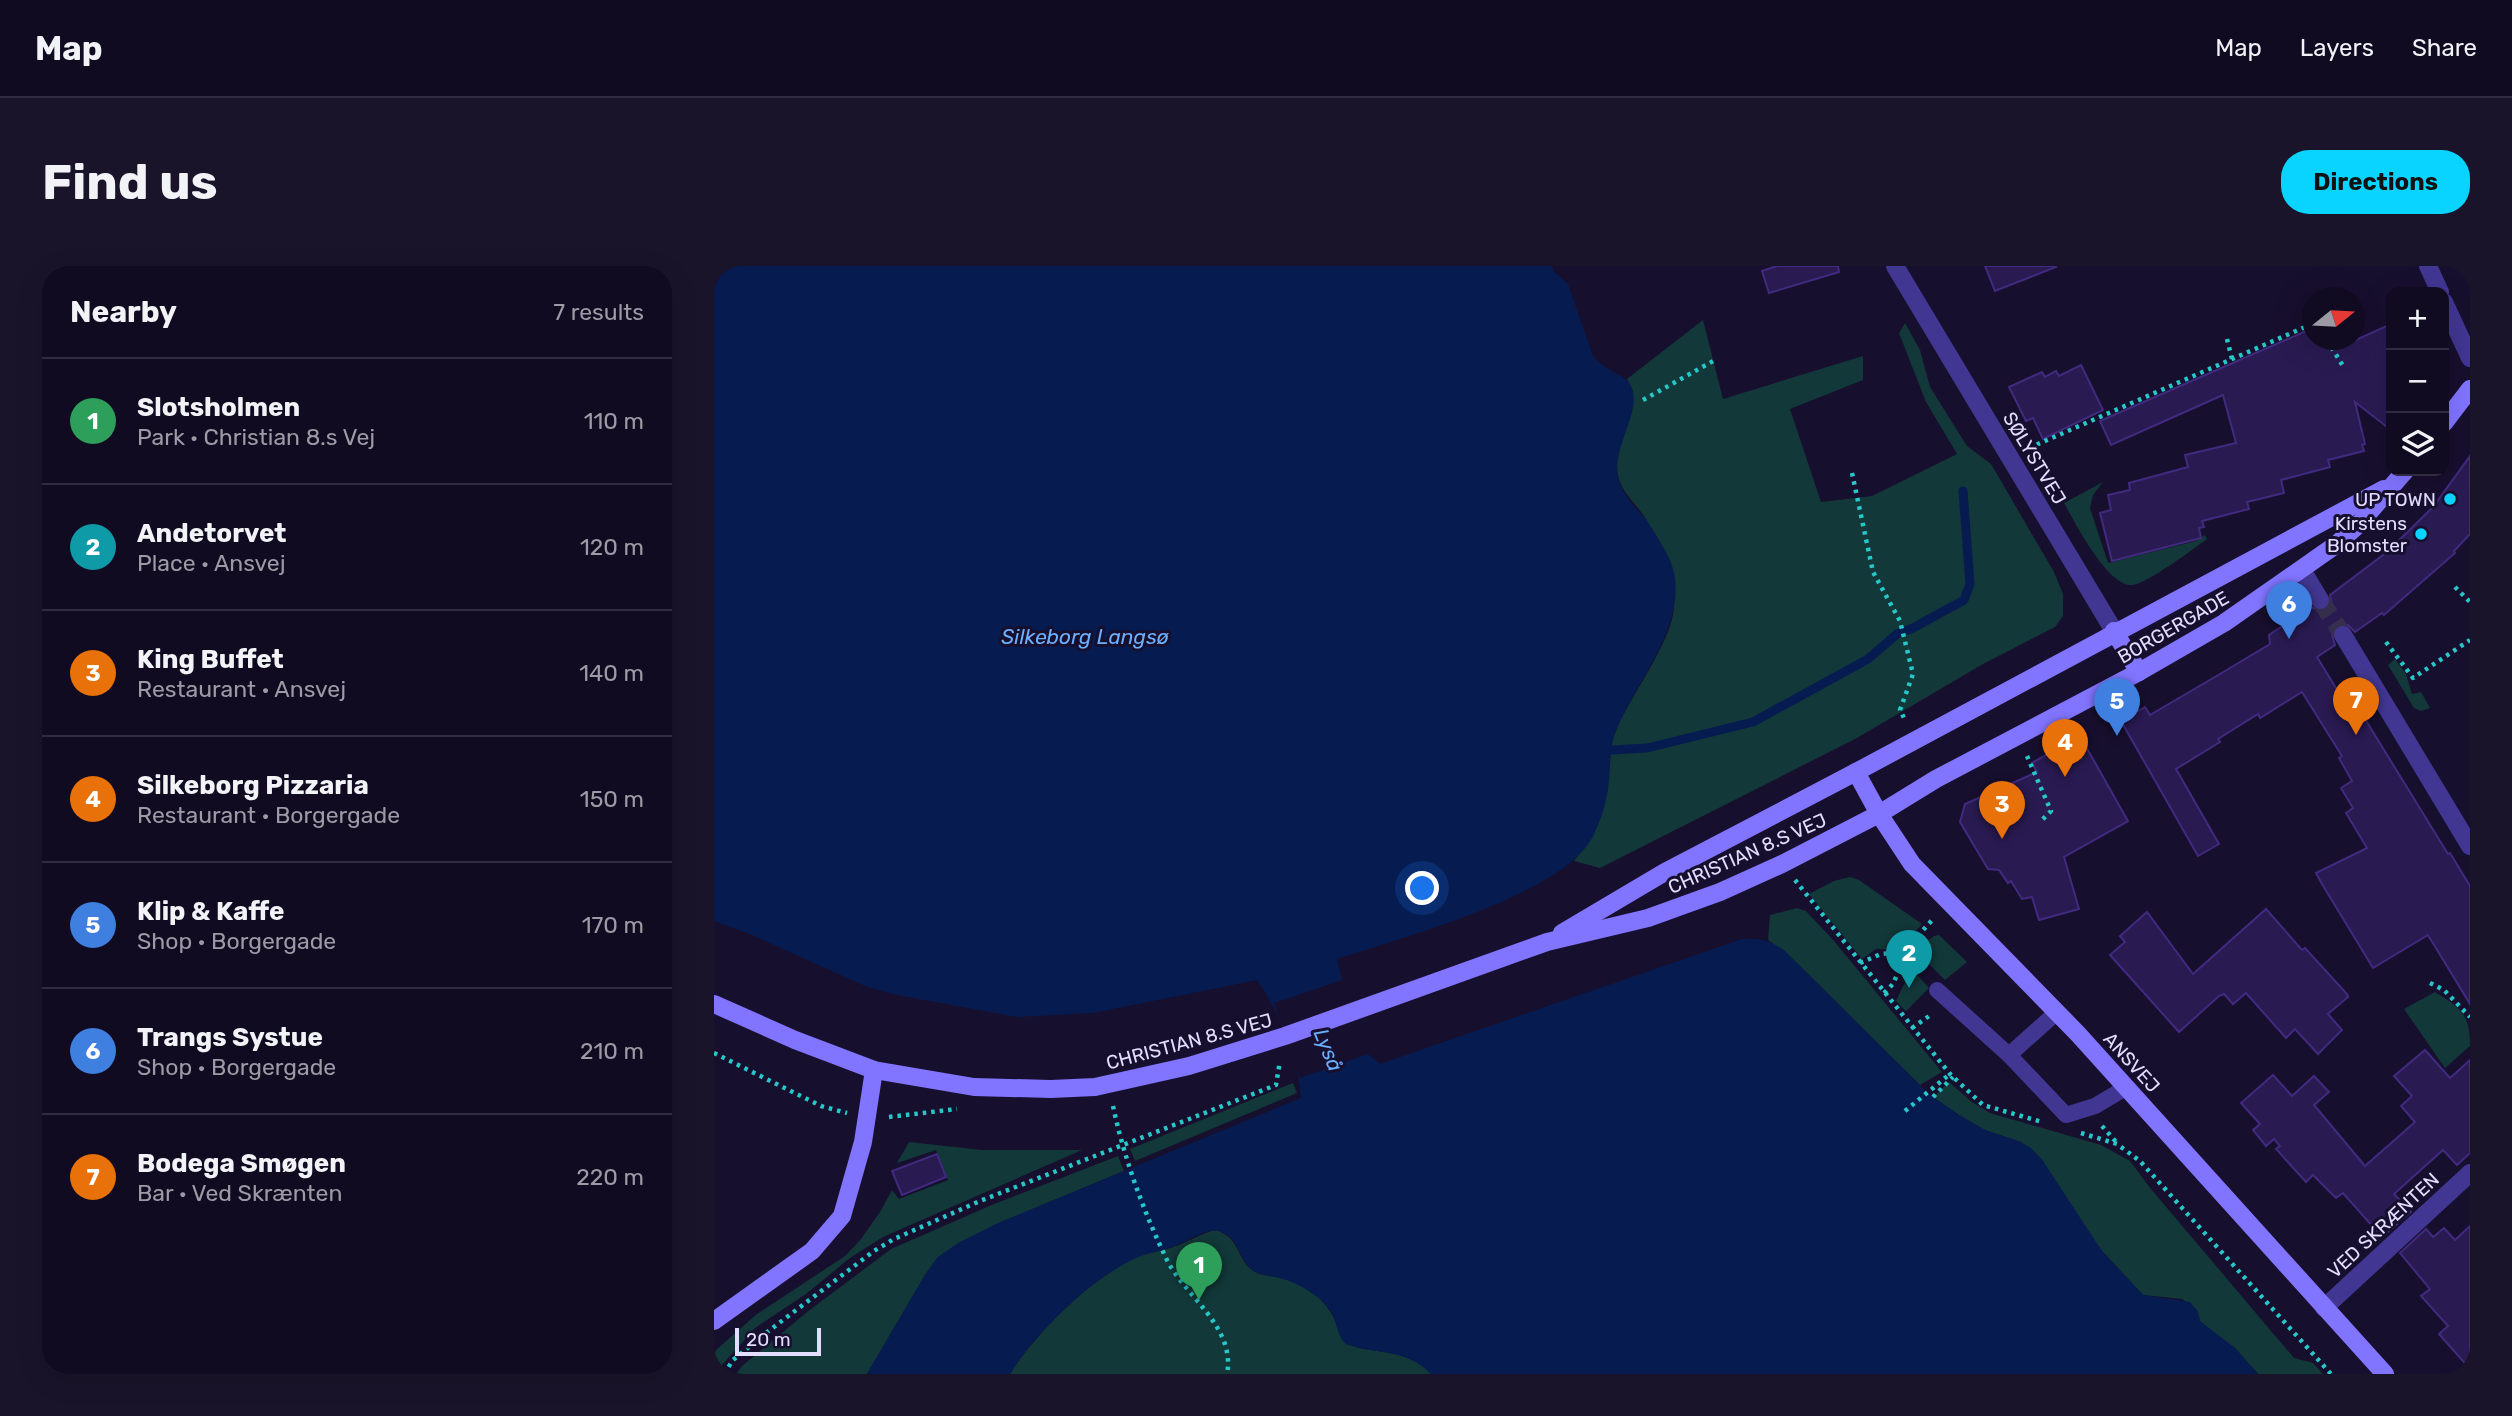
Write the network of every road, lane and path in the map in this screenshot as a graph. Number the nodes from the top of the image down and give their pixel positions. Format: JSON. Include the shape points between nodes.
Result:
{"nodes":[{"id":1,"x":1895,"y":266,"type":"edge"},
{"id":2,"x":2428,"y":266,"type":"edge"},
{"id":3,"x":2438,"y":287,"type":"edge"},
{"id":4,"x":2449,"y":313,"type":"edge"},
{"id":5,"x":2302,"y":328,"type":"edge"},
{"id":6,"x":2227,"y":339,"type":"dead end"},
{"id":7,"x":2333,"y":350,"type":"edge"},
{"id":8,"x":2470,"y":358,"type":"edge"},
{"id":9,"x":2232,"y":359,"type":"junction"},
{"id":10,"x":1715,"y":360,"type":"dead end"},
{"id":11,"x":2343,"y":366,"type":"dead end"},
{"id":12,"x":2470,"y":389,"type":"edge"},
{"id":13,"x":1643,"y":400,"type":"dead end"},
{"id":14,"x":2449,"y":416,"type":"edge"},
{"id":15,"x":2009,"y":457,"type":"junction"},
{"id":16,"x":1852,"y":473,"type":"dead end"},
{"id":17,"x":2399,"y":476,"type":"edge"},
{"id":18,"x":2391,"y":485,"type":"junction"},
{"id":19,"x":2302,"y":570,"type":"junction"},
{"id":20,"x":2455,"y":587,"type":"dead end"},
{"id":21,"x":2320,"y":600,"type":"tunnel mouth"},
{"id":22,"x":2470,"y":602,"type":"edge"},
{"id":23,"x":2114,"y":631,"type":"junction"},
{"id":24,"x":2343,"y":635,"type":"tunnel mouth"},
{"id":25,"x":2470,"y":640,"type":"edge"},
{"id":26,"x":2386,"y":642,"type":"dead end"},
{"id":27,"x":2139,"y":672,"type":"junction"},
{"id":28,"x":1905,"y":721,"type":"dead end"},
{"id":29,"x":2018,"y":736,"type":"junction"},
{"id":30,"x":1856,"y":772,"type":"junction"},
{"id":31,"x":1879,"y":814,"type":"junction"},
{"id":32,"x":2041,"y":821,"type":"dead end"},
{"id":33,"x":2470,"y":846,"type":"edge"},
{"id":34,"x":1948,"y":902,"type":"junction"},
{"id":35,"x":1547,"y":942,"type":"junction"},
{"id":36,"x":1903,"y":952,"type":"junction"},
{"id":37,"x":1860,"y":963,"type":"dead end"},
{"id":38,"x":2430,"y":983,"type":"dead end"},
{"id":39,"x":1937,"y":990,"type":"joint"},
{"id":40,"x":1884,"y":993,"type":"dead end"},
{"id":41,"x":714,"y":1004,"type":"edge"},
{"id":42,"x":2057,"y":1012,"type":"junction"},
{"id":43,"x":2470,"y":1017,"type":"edge"},
{"id":44,"x":1285,"y":1036,"type":"junction"},
{"id":45,"x":714,"y":1053,"type":"edge"},
{"id":46,"x":2009,"y":1055,"type":"junction"},
{"id":47,"x":874,"y":1070,"type":"junction"},
{"id":48,"x":1109,"y":1085,"type":"junction"},
{"id":49,"x":2126,"y":1087,"type":"junction"},
{"id":50,"x":1933,"y":1097,"type":"dead end"},
{"id":51,"x":1905,"y":1111,"type":"dead end"},
{"id":52,"x":867,"y":1119,"type":"junction"},
{"id":53,"x":1121,"y":1145,"type":"junction"},
{"id":54,"x":2470,"y":1173,"type":"edge"},
{"id":55,"x":2323,"y":1307,"type":"junction"},
{"id":56,"x":714,"y":1321,"type":"edge"},
{"id":57,"x":724,"y":1374,"type":"edge"},
{"id":58,"x":1227,"y":1374,"type":"edge"},
{"id":59,"x":2385,"y":1374,"type":"edge"}],
"edges":[{"from":1,"to":15,"type":"street","name":"SØLYSTVEJ"},
{"from":2,"to":3,"type":"street"},
{"from":4,"to":8,"type":"street"},
{"from":5,"to":9,"type":"path"},
{"from":6,"to":9,"type":"path"},
{"from":7,"to":11,"type":"path"},
{"from":9,"to":15,"type":"path"},
{"from":10,"to":13,"type":"path"},
{"from":12,"to":14,"type":"street"},
{"from":15,"to":23,"type":"street","name":"SØLYSTVEJ"},
{"from":16,"to":28,"type":"path","via":[[1873,572],[1900,621],[1913,674],[1900,710]]},
{"from":17,"to":18,"type":"street","name":"BORGERGADE"},
{"from":18,"to":19,"type":"street","name":"BORGERGADE","via":[[2360,524]]},
{"from":18,"to":23,"type":"street","name":"BORGERGADE"},
{"from":19,"to":21,"type":"street"},
{"from":19,"to":27,"type":"street","name":"BORGERGADE","via":[[2224,623]]},
{"from":20,"to":22,"type":"path"},
{"from":23,"to":27,"type":"street","name":"SØLYSTVEJ"},
{"from":23,"to":30,"type":"street","name":"BORGERGADE"},
{"from":24,"to":33,"type":"street"},
{"from":25,"to":26,"type":"path","via":[[2413,678]]},
{"from":27,"to":29,"type":"street","name":"BORGERGADE"},
{"from":29,"to":31,"type":"street","name":"BORGERGADE"},
{"from":29,"to":32,"type":"path","via":[[2051,811]]},
{"from":30,"to":31,"type":"street","name":"ANSVEJ"},
{"from":30,"to":35,"type":"street","name":"CHRISTIAN 8.S VEJ","via":[[1665,872]]},
{"from":31,"to":34,"type":"street","name":"ANSVEJ","via":[[1912,864]]},
{"from":31,"to":35,"type":"street","name":"CHRISTIAN 8.S VEJ","via":[[1720,892],[1647,918]]},
{"from":34,"to":36,"type":"path"},
{"from":34,"to":42,"type":"street","name":"ANSVEJ"},
{"from":35,"to":44,"type":"street","name":"CHRISTIAN 8.S VEJ"},
{"from":36,"to":37,"type":"path","via":[[1881,954]]},
{"from":36,"to":39,"type":"path"},
{"from":36,"to":40,"type":"path","via":[[1893,984]]},
{"from":38,"to":43,"type":"path","via":[[2444,990]]},
{"from":39,"to":46,"type":"lane"},
{"from":41,"to":47,"type":"street","name":"CHRISTIAN 8.S VEJ"},
{"from":42,"to":46,"type":"lane"},
{"from":42,"to":49,"type":"street","name":"ANSVEJ"},
{"from":44,"to":48,"type":"street","name":"CHRISTIAN 8.S VEJ"},
{"from":44,"to":53,"type":"path","via":[[1276,1085]]},
{"from":45,"to":52,"type":"path","via":[[821,1106]]},
{"from":46,"to":49,"type":"lane","via":[[2066,1115],[2095,1106]]},
{"from":47,"to":48,"type":"street","name":"CHRISTIAN 8.S VEJ","via":[[974,1087]]},
{"from":47,"to":52,"type":"street"},
{"from":48,"to":53,"type":"path"},
{"from":49,"to":55,"type":"street","name":"ANSVEJ"},
{"from":50,"to":51,"type":"path","via":[[1952,1076]]},
{"from":52,"to":56,"type":"street","via":[[842,1216],[812,1251]]},
{"from":53,"to":57,"type":"path","via":[[894,1239],[762,1336],[733,1360]]},
{"from":53,"to":58,"type":"path","via":[[1167,1260],[1213,1320],[1225,1346]]},
{"from":54,"to":55,"type":"street","name":"VED SKRÆNTEN"},
{"from":55,"to":59,"type":"street","name":"ANSVEJ"}]}
